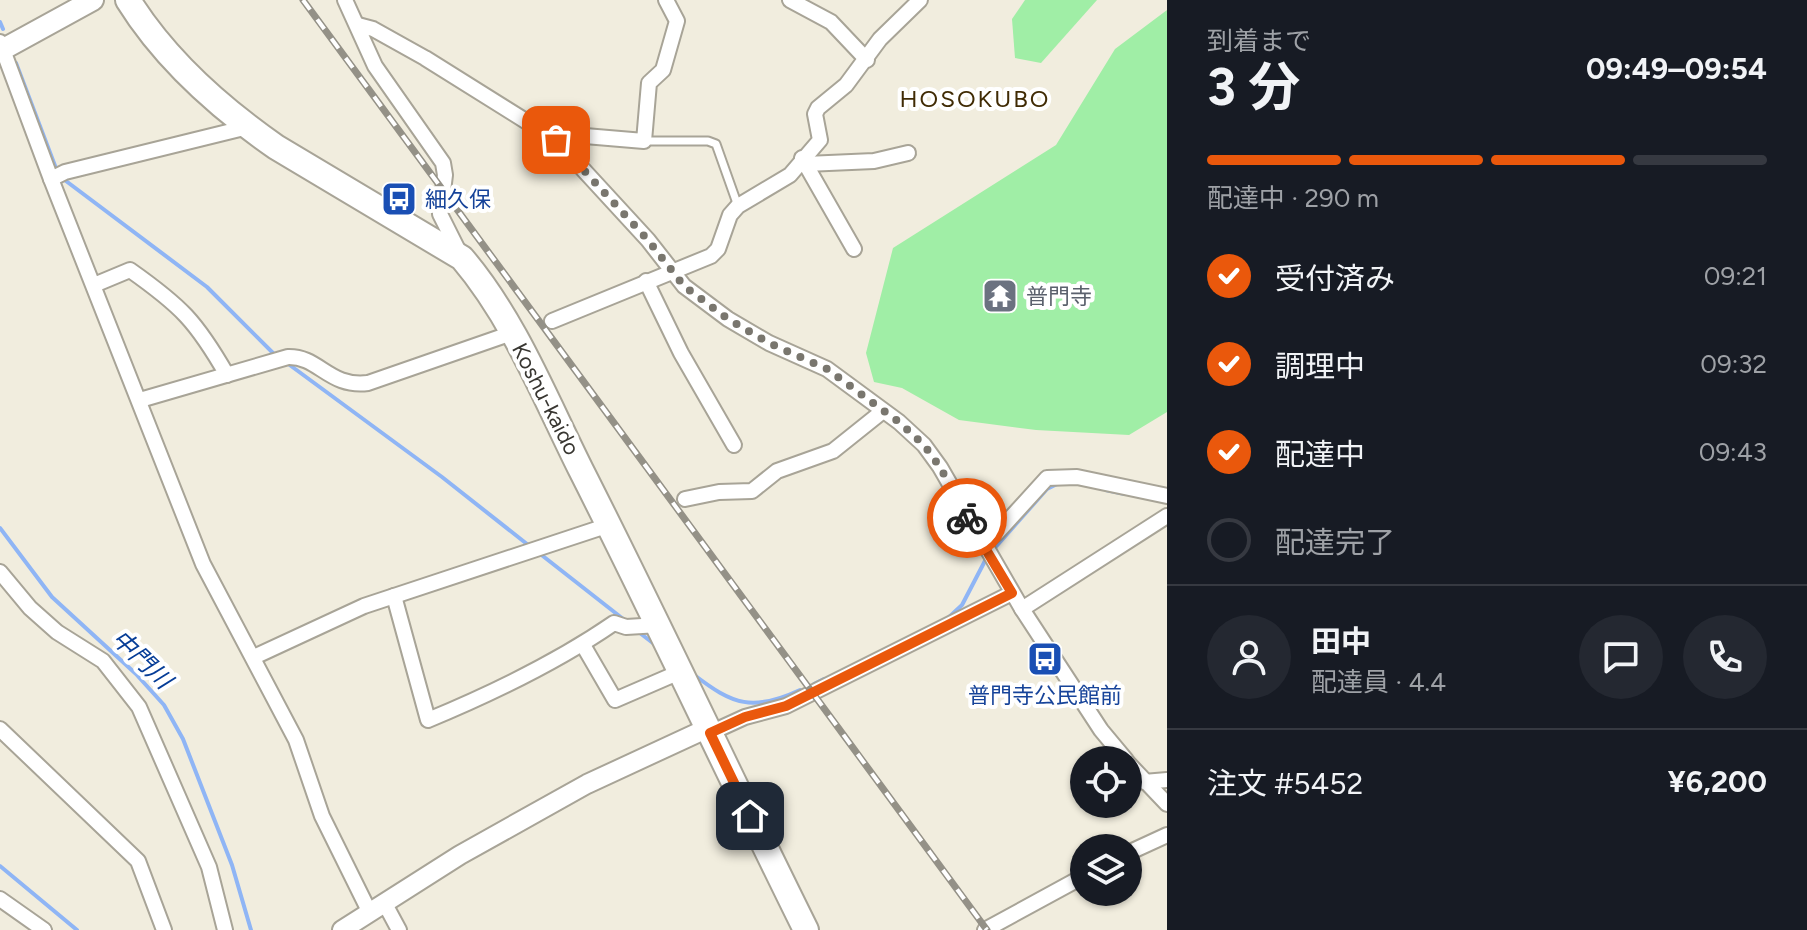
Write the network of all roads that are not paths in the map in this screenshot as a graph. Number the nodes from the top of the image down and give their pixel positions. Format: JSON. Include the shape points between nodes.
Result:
{"nodes":[{"id":1,"x":93,"y":0,"type":"edge"},
{"id":2,"x":128,"y":0,"type":"edge"},
{"id":3,"x":345,"y":0,"type":"edge"},
{"id":4,"x":666,"y":0,"type":"edge"},
{"id":5,"x":790,"y":0,"type":"edge"},
{"id":6,"x":920,"y":0,"type":"edge"},
{"id":7,"x":358,"y":25,"type":"junction"},
{"id":8,"x":1,"y":47,"type":"edge"},
{"id":9,"x":867,"y":60,"type":"junction"},
{"id":10,"x":248,"y":127,"type":"junction"},
{"id":11,"x":556,"y":140,"type":"junction"},
{"id":12,"x":644,"y":141,"type":"junction"},
{"id":13,"x":908,"y":153,"type":"dead end"},
{"id":14,"x":804,"y":161,"type":"junction"},
{"id":15,"x":57,"y":176,"type":"junction"},
{"id":16,"x":738,"y":206,"type":"junction"},
{"id":17,"x":854,"y":249,"type":"dead end"},
{"id":18,"x":462,"y":258,"type":"junction"},
{"id":19,"x":670,"y":271,"type":"junction"},
{"id":20,"x":646,"y":281,"type":"junction"},
{"id":21,"x":94,"y":285,"type":"junction"},
{"id":22,"x":552,"y":321,"type":"dead end"},
{"id":23,"x":512,"y":333,"type":"junction"},
{"id":24,"x":227,"y":375,"type":"junction"},
{"id":25,"x":140,"y":400,"type":"junction"},
{"id":26,"x":883,"y":411,"type":"junction"},
{"id":27,"x":734,"y":445,"type":"dead end"},
{"id":28,"x":1167,"y":496,"type":"edge"},
{"id":29,"x":685,"y":499,"type":"dead end"},
{"id":30,"x":1167,"y":516,"type":"edge"},
{"id":31,"x":609,"y":525,"type":"junction"},
{"id":32,"x":983,"y":545,"type":"junction"},
{"id":33,"x":0,"y":572,"type":"edge"},
{"id":34,"x":1012,"y":593,"type":"junction"},
{"id":35,"x":394,"y":596,"type":"junction"},
{"id":36,"x":1022,"y":609,"type":"junction"},
{"id":37,"x":656,"y":631,"type":"junction"},
{"id":38,"x":583,"y":645,"type":"junction"},
{"id":39,"x":254,"y":657,"type":"junction"},
{"id":40,"x":682,"y":671,"type":"junction"},
{"id":41,"x":0,"y":729,"type":"edge"},
{"id":42,"x":709,"y":730,"type":"junction"},
{"id":43,"x":1114,"y":746,"type":"edge"},
{"id":44,"x":1142,"y":780,"type":"edge"},
{"id":45,"x":1167,"y":780,"type":"edge"},
{"id":46,"x":1144,"y":782,"type":"junction"},
{"id":47,"x":1167,"y":804,"type":"edge"},
{"id":48,"x":1167,"y":835,"type":"edge"},
{"id":49,"x":1142,"y":847,"type":"edge"},
{"id":50,"x":1070,"y":884,"type":"edge"},
{"id":51,"x":4,"y":902,"type":"edge"},
{"id":52,"x":377,"y":908,"type":"junction"},
{"id":53,"x":802,"y":929,"type":"edge"},
{"id":54,"x":31,"y":930,"type":"edge"},
{"id":55,"x":44,"y":930,"type":"edge"},
{"id":56,"x":164,"y":930,"type":"edge"},
{"id":57,"x":225,"y":930,"type":"edge"},
{"id":58,"x":342,"y":930,"type":"edge"},
{"id":59,"x":399,"y":930,"type":"edge"},
{"id":60,"x":985,"y":930,"type":"edge"}],
"edges":[{"from":1,"to":8,"type":"main road"},
{"from":2,"to":10,"type":"highway","name":"Koshu-kaido","via":[[184,69]]},
{"from":3,"to":7,"type":"street"},
{"from":4,"to":12,"type":"street","via":[[677,21],[663,70],[649,83]]},
{"from":5,"to":9,"type":"street","via":[[831,22]]},
{"from":6,"to":9,"type":"street","via":[[880,39]]},
{"from":7,"to":11,"type":"street","via":[[425,58]]},
{"from":7,"to":18,"type":"street","via":[[375,66],[443,163],[440,214]]},
{"from":8,"to":15,"type":"street"},
{"from":9,"to":14,"type":"street","via":[[818,108],[820,140]]},
{"from":10,"to":15,"type":"street"},
{"from":10,"to":18,"type":"highway","name":"Koshu-kaido"},
{"from":11,"to":12,"type":"street","via":[[585,136]]},
{"from":11,"to":19,"type":"street"},
{"from":12,"to":16,"type":"lane","via":[[716,144]]},
{"from":13,"to":14,"type":"street","via":[[874,161]]},
{"from":14,"to":16,"type":"street"},
{"from":14,"to":17,"type":"street"},
{"from":15,"to":21,"type":"street"},
{"from":16,"to":19,"type":"street","via":[[711,256]]},
{"from":18,"to":23,"type":"highway","name":"Koshu-kaido"},
{"from":19,"to":20,"type":"street"},
{"from":19,"to":26,"type":"street","via":[[728,319],[827,369]]},
{"from":20,"to":22,"type":"street"},
{"from":20,"to":27,"type":"street"},
{"from":21,"to":24,"type":"street","via":[[130,270],[175,302],[201,330]]},
{"from":21,"to":25,"type":"street"},
{"from":23,"to":24,"type":"street","via":[[350,386],[304,359],[288,357]]},
{"from":23,"to":31,"type":"highway","name":"Koshu-kaido"},
{"from":24,"to":25,"type":"street"},
{"from":25,"to":39,"type":"street","via":[[203,564]]},
{"from":26,"to":29,"type":"street","via":[[833,451],[777,471],[752,491]]},
{"from":26,"to":32,"type":"street","via":[[924,445]]},
{"from":28,"to":32,"type":"street","via":[[1077,477],[1047,478]]},
{"from":30,"to":36,"type":"street"},
{"from":31,"to":35,"type":"street"},
{"from":31,"to":37,"type":"highway","name":"Koshu-kaido"},
{"from":32,"to":34,"type":"street"},
{"from":33,"to":57,"type":"street","via":[[57,632],[103,661],[139,707],[209,867]]},
{"from":34,"to":36,"type":"street"},
{"from":34,"to":42,"type":"street","via":[[786,706]]},
{"from":35,"to":38,"type":"street","via":[[428,720]]},
{"from":35,"to":39,"type":"street"},
{"from":36,"to":43,"type":"street"},
{"from":37,"to":38,"type":"street","via":[[614,623]]},
{"from":37,"to":40,"type":"highway","name":"Koshu-kaido"},
{"from":38,"to":40,"type":"street","via":[[615,700]]},
{"from":39,"to":52,"type":"street","via":[[296,740],[322,816]]},
{"from":40,"to":42,"type":"highway","name":"Koshu-kaido"},
{"from":41,"to":56,"type":"street","via":[[138,861]]},
{"from":42,"to":52,"type":"street","via":[[587,784]]},
{"from":42,"to":53,"type":"highway","name":"Koshu-kaido"},
{"from":44,"to":46,"type":"street"},
{"from":45,"to":46,"type":"street"},
{"from":46,"to":47,"type":"street"},
{"from":48,"to":49,"type":"street"},
{"from":50,"to":60,"type":"street"},
{"from":51,"to":54,"type":"street"},
{"from":51,"to":55,"type":"street"},
{"from":52,"to":58,"type":"street"},
{"from":52,"to":59,"type":"street"}]}
